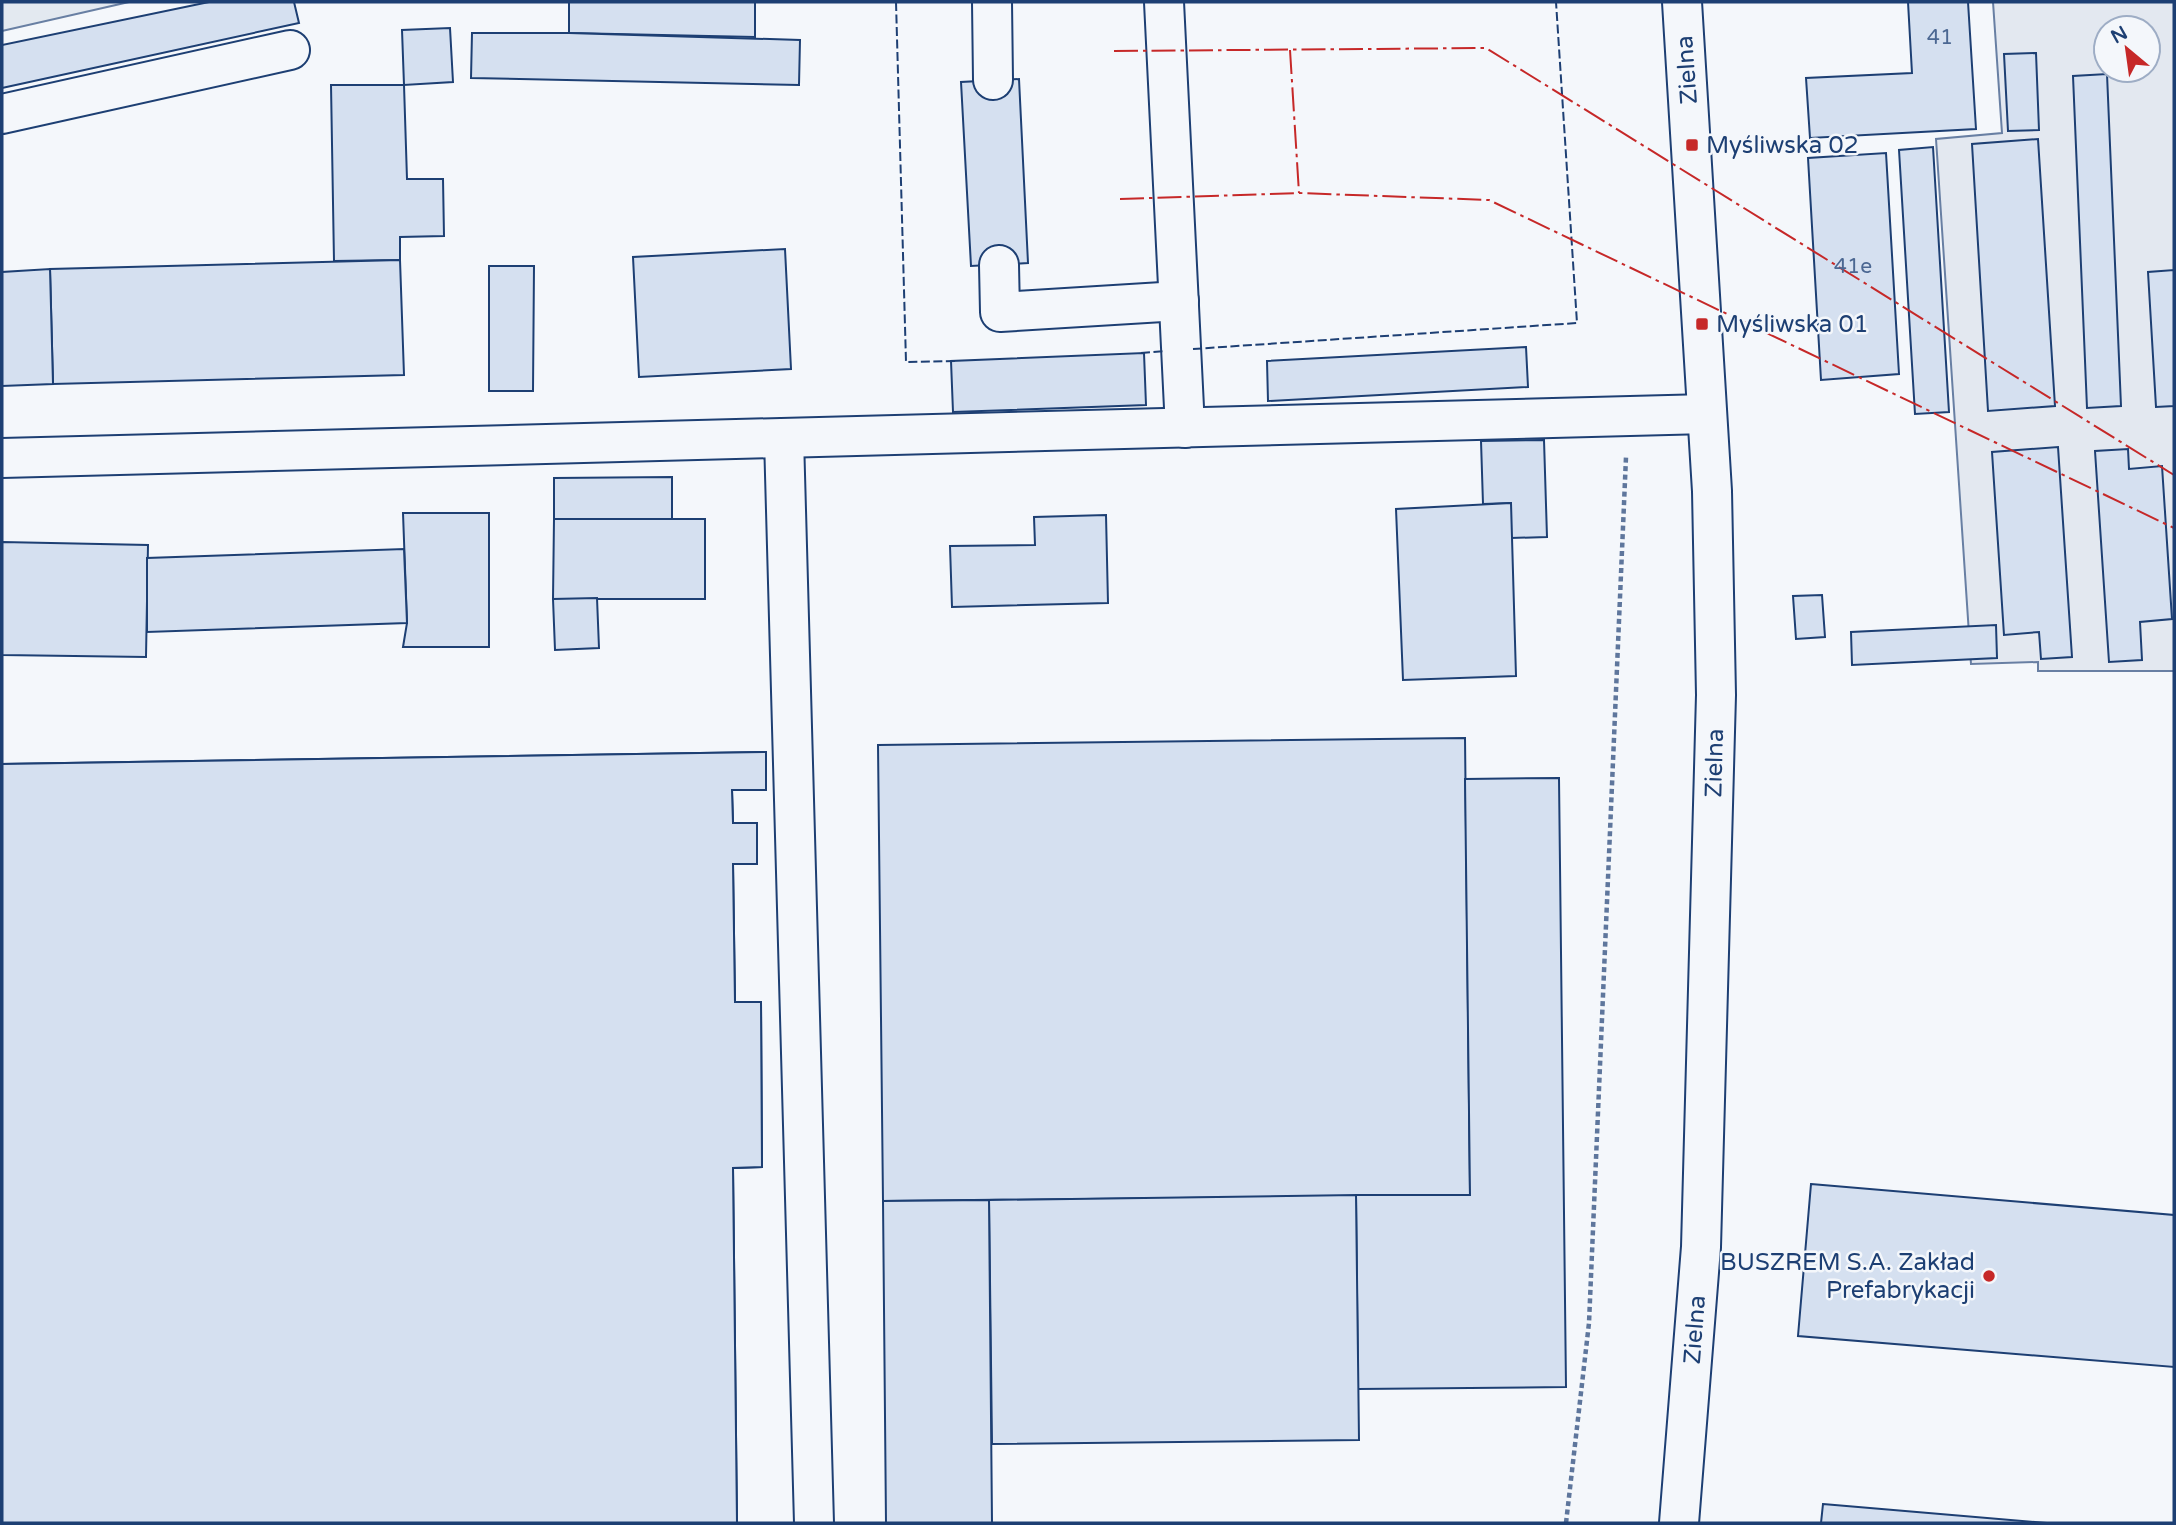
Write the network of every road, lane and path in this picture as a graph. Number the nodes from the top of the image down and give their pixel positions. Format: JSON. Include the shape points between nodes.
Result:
{"nodes":[{"id":1,"x":992,"y":2,"type":"edge"},
{"id":2,"x":1164,"y":2,"type":"edge"},
{"id":3,"x":1682,"y":2,"type":"edge"},
{"id":4,"x":290,"y":50,"type":"dead end"},
{"id":5,"x":993,"y":80,"type":"dead end"},
{"id":6,"x":2,"y":114,"type":"edge"},
{"id":7,"x":999,"y":265,"type":"dead end"},
{"id":8,"x":1178,"y":300,"type":"junction"},
{"id":9,"x":1707,"y":414,"type":"junction"},
{"id":10,"x":1627,"y":417,"type":"junction"},
{"id":11,"x":1185,"y":428,"type":"junction"},
{"id":12,"x":784,"y":438,"type":"junction"},
{"id":13,"x":2,"y":458,"type":"edge"},
{"id":14,"x":814,"y":1523,"type":"edge"},
{"id":15,"x":1566,"y":1523,"type":"edge"},
{"id":16,"x":1679,"y":1523,"type":"edge"}],
"edges":[{"from":1,"to":5,"type":"street"},
{"from":2,"to":8,"type":"street"},
{"from":3,"to":9,"type":"street","name":"Zielna"},
{"from":4,"to":6,"type":"street"},
{"from":7,"to":8,"type":"street","via":[[1000,312]]},
{"from":8,"to":11,"type":"street"},
{"from":9,"to":10,"type":"street"},
{"from":9,"to":16,"type":"street","name":"Zielna","via":[[1715,591],[1712,865],[1701,1247]]},
{"from":10,"to":11,"type":"street"},
{"from":10,"to":15,"type":"path","via":[[1589,1323]]},
{"from":11,"to":12,"type":"street"},
{"from":12,"to":13,"type":"street"},
{"from":12,"to":14,"type":"street"}]}
